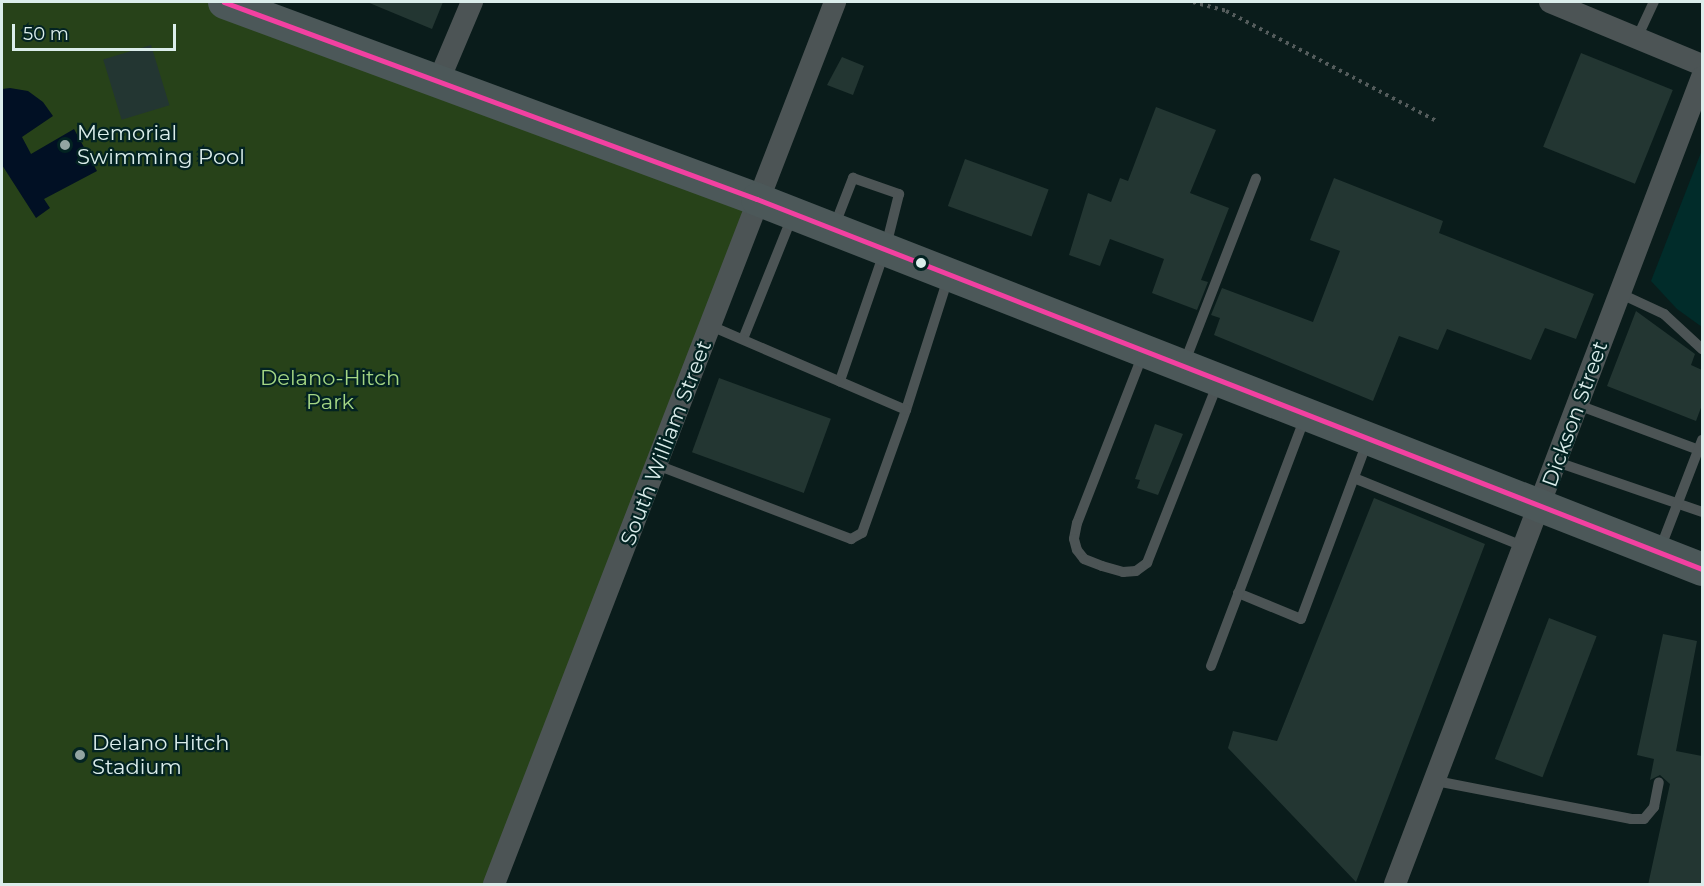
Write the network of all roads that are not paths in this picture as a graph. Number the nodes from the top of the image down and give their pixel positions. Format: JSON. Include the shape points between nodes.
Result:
{"nodes":[{"id":1,"x":224,"y":2,"type":"edge"},
{"id":2,"x":471,"y":2,"type":"edge"},
{"id":3,"x":835,"y":2,"type":"edge"},
{"id":4,"x":1550,"y":2,"type":"edge"},
{"id":5,"x":1654,"y":2,"type":"edge"},
{"id":6,"x":1637,"y":38,"type":"junction"},
{"id":7,"x":1702,"y":65,"type":"edge"},
{"id":8,"x":1702,"y":77,"type":"edge"},
{"id":9,"x":439,"y":80,"type":"junction"},
{"id":10,"x":1256,"y":178,"type":"dead end"},
{"id":11,"x":757,"y":199,"type":"junction"},
{"id":12,"x":793,"y":214,"type":"junction"},
{"id":13,"x":833,"y":230,"type":"junction"},
{"id":14,"x":885,"y":250,"type":"junction"},
{"id":15,"x":949,"y":274,"type":"junction"},
{"id":16,"x":1619,"y":292,"type":"junction"},
{"id":17,"x":711,"y":326,"type":"junction"},
{"id":18,"x":743,"y":339,"type":"junction"},
{"id":19,"x":1702,"y":350,"type":"edge"},
{"id":20,"x":1144,"y":351,"type":"junction"},
{"id":21,"x":1183,"y":367,"type":"junction"},
{"id":22,"x":840,"y":381,"type":"junction"},
{"id":23,"x":1219,"y":381,"type":"junction"},
{"id":24,"x":1578,"y":405,"type":"junction"},
{"id":25,"x":906,"y":410,"type":"junction"},
{"id":26,"x":1306,"y":415,"type":"junction"},
{"id":27,"x":1369,"y":440,"type":"junction"},
{"id":28,"x":1701,"y":445,"type":"edge"},
{"id":29,"x":1557,"y":462,"type":"junction"},
{"id":30,"x":657,"y":465,"type":"junction"},
{"id":31,"x":1354,"y":478,"type":"junction"},
{"id":32,"x":1676,"y":501,"type":"junction"},
{"id":33,"x":1541,"y":507,"type":"junction"},
{"id":34,"x":1702,"y":512,"type":"edge"},
{"id":35,"x":1525,"y":547,"type":"junction"},
{"id":36,"x":1659,"y":552,"type":"junction"},
{"id":37,"x":1702,"y":568,"type":"edge"},
{"id":38,"x":1238,"y":593,"type":"junction"},
{"id":39,"x":1211,"y":666,"type":"dead end"},
{"id":40,"x":1436,"y":781,"type":"junction"},
{"id":41,"x":1659,"y":782,"type":"dead end"},
{"id":42,"x":494,"y":885,"type":"edge"},
{"id":43,"x":1395,"y":885,"type":"edge"}],
"edges":[{"from":1,"to":9,"type":"highway"},
{"from":2,"to":9,"type":"street"},
{"from":3,"to":11,"type":"street","name":"South William Street"},
{"from":4,"to":6,"type":"street"},
{"from":5,"to":6,"type":"lane"},
{"from":6,"to":7,"type":"street"},
{"from":8,"to":16,"type":"street","name":"Dickson Street"},
{"from":9,"to":11,"type":"highway"},
{"from":10,"to":21,"type":"lane"},
{"from":11,"to":12,"type":"highway"},
{"from":11,"to":17,"type":"street","name":"South William Street"},
{"from":12,"to":13,"type":"highway"},
{"from":12,"to":18,"type":"lane"},
{"from":13,"to":14,"type":"highway"},
{"from":13,"to":14,"type":"lane","via":[[853,178],[899,194]]},
{"from":14,"to":15,"type":"highway"},
{"from":14,"to":22,"type":"lane"},
{"from":15,"to":20,"type":"highway"},
{"from":15,"to":25,"type":"lane"},
{"from":16,"to":19,"type":"lane","via":[[1664,314]]},
{"from":16,"to":24,"type":"street","name":"Dickson Street"},
{"from":17,"to":18,"type":"lane"},
{"from":17,"to":30,"type":"street","name":"South William Street"},
{"from":18,"to":22,"type":"lane"},
{"from":20,"to":21,"type":"highway"},
{"from":20,"to":23,"type":"lane","via":[[1077,523],[1074,539],[1084,559],[1124,572],[1136,571],[1147,563]]},
{"from":21,"to":23,"type":"highway"},
{"from":22,"to":25,"type":"lane"},
{"from":23,"to":26,"type":"highway"},
{"from":24,"to":28,"type":"lane"},
{"from":24,"to":29,"type":"street","name":"Dickson Street"},
{"from":25,"to":30,"type":"lane","via":[[862,533],[851,539]]},
{"from":26,"to":27,"type":"highway"},
{"from":26,"to":38,"type":"lane"},
{"from":27,"to":31,"type":"lane"},
{"from":27,"to":33,"type":"highway"},
{"from":28,"to":32,"type":"lane"},
{"from":29,"to":32,"type":"lane"},
{"from":29,"to":33,"type":"street","name":"Dickson Street"},
{"from":30,"to":42,"type":"street","name":"South William Street"},
{"from":31,"to":35,"type":"lane"},
{"from":31,"to":38,"type":"lane","via":[[1301,619]]},
{"from":32,"to":34,"type":"lane"},
{"from":32,"to":36,"type":"lane"},
{"from":33,"to":35,"type":"street","name":"Dickson Street"},
{"from":33,"to":36,"type":"highway"},
{"from":35,"to":40,"type":"street","name":"Dickson Street"},
{"from":36,"to":37,"type":"highway"},
{"from":38,"to":39,"type":"lane"},
{"from":40,"to":41,"type":"lane","via":[[1631,819],[1644,819],[1654,807]]},
{"from":40,"to":43,"type":"street","name":"Dickson Street"}]}
